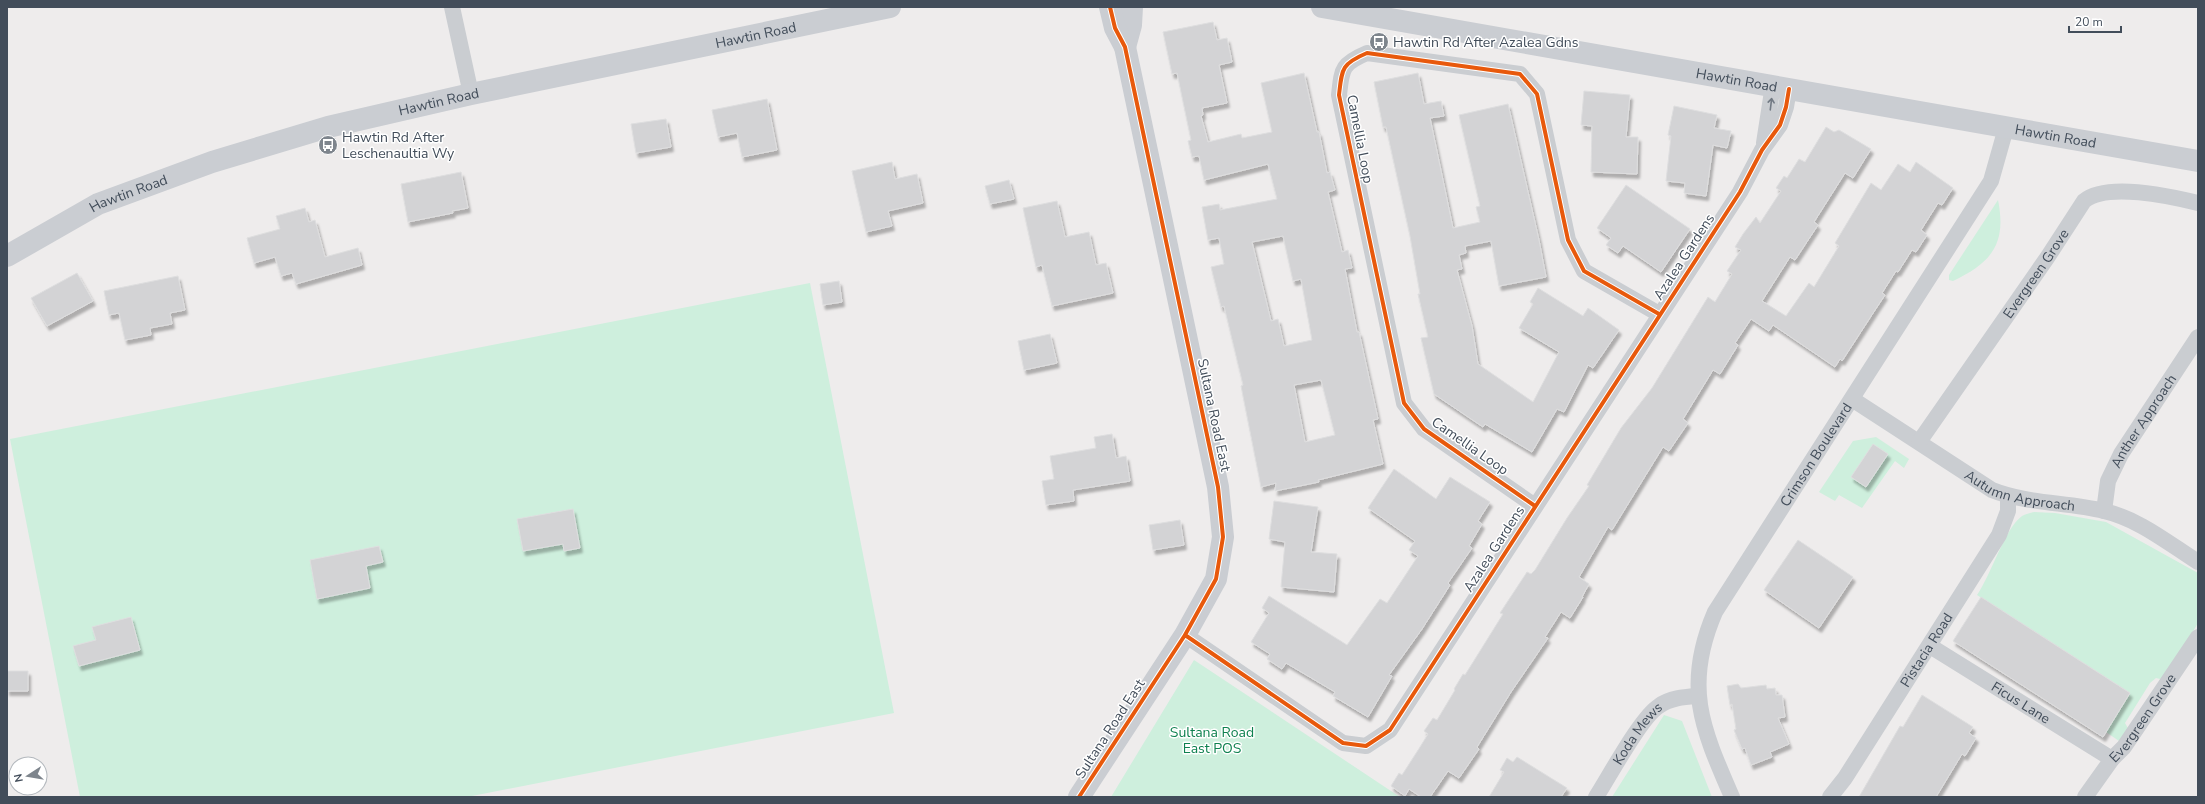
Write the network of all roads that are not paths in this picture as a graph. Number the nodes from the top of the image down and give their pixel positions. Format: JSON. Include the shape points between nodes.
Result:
{"nodes":[{"id":1,"x":452,"y":7,"type":"edge"},
{"id":2,"x":890,"y":7,"type":"edge"},
{"id":3,"x":1110,"y":7,"type":"edge"},
{"id":4,"x":1132,"y":7,"type":"edge"},
{"id":5,"x":1322,"y":7,"type":"edge"},
{"id":6,"x":1125,"y":46,"type":"junction"},
{"id":7,"x":1781,"y":87,"type":"junction"},
{"id":8,"x":471,"y":94,"type":"junction"},
{"id":9,"x":2006,"y":128,"type":"junction"},
{"id":10,"x":2198,"y":161,"type":"edge"},
{"id":11,"x":2198,"y":203,"type":"edge"},
{"id":12,"x":7,"y":256,"type":"edge"},
{"id":13,"x":1659,"y":314,"type":"junction"},
{"id":14,"x":2198,"y":337,"type":"edge"},
{"id":15,"x":1852,"y":399,"type":"junction"},
{"id":16,"x":1919,"y":442,"type":"junction"},
{"id":17,"x":2008,"y":496,"type":"junction"},
{"id":18,"x":1535,"y":506,"type":"junction"},
{"id":19,"x":2104,"y":511,"type":"junction"},
{"id":20,"x":2198,"y":562,"type":"edge"},
{"id":21,"x":1185,"y":635,"type":"junction"},
{"id":22,"x":2198,"y":637,"type":"edge"},
{"id":23,"x":1930,"y":646,"type":"junction"},
{"id":24,"x":1697,"y":696,"type":"junction"},
{"id":25,"x":2112,"y":759,"type":"junction"},
{"id":26,"x":1079,"y":797,"type":"edge"},
{"id":27,"x":1596,"y":797,"type":"edge"},
{"id":28,"x":1732,"y":797,"type":"edge"},
{"id":29,"x":1830,"y":797,"type":"edge"},
{"id":30,"x":2085,"y":797,"type":"edge"}],
"edges":[{"from":1,"to":8,"type":"street"},
{"from":2,"to":8,"type":"main road","name":"Hawtin Road"},
{"from":3,"to":6,"type":"main road","name":"Sultana Road East","via":[[1115,28]]},
{"from":4,"to":6,"type":"main road","name":"Sultana Road East","via":[[1131,25]]},
{"from":5,"to":7,"type":"main road","name":"Hawtin Road"},
{"from":6,"to":21,"type":"main road","name":"Sultana Road East","via":[[1220,501],[1223,537],[1216,579]]},
{"from":7,"to":9,"type":"main road","name":"Hawtin Road"},
{"from":7,"to":13,"type":"street","name":"Azalea Gardens","via":[[1780,125],[1762,150],[1740,192]]},
{"from":8,"to":12,"type":"main road","name":"Hawtin Road","via":[[328,127],[212,162],[98,204]]},
{"from":9,"to":10,"type":"main road","name":"Hawtin Road"},
{"from":9,"to":15,"type":"street","name":"Crimson Boulevard","via":[[1991,181]]},
{"from":11,"to":16,"type":"street","name":"Evergreen Grove","via":[[2126,192],[2100,192],[2084,201]]},
{"from":13,"to":18,"type":"street","name":"Azalea Gardens"},
{"from":13,"to":18,"type":"street","name":"Camellia Loop","via":[[1584,272],[1568,240],[1537,94],[1520,74],[1367,53],[1353,58],[1342,69],[1338,95],[1404,404],[1424,429]]},
{"from":14,"to":19,"type":"street","name":"Anther Approach","via":[[2118,460],[2106,488]]},
{"from":15,"to":16,"type":"street","name":"Autumn Approach"},
{"from":15,"to":24,"type":"street","name":"Crimson Boulevard","via":[[1714,612],[1702,648]]},
{"from":16,"to":17,"type":"street","name":"Autumn Approach","via":[[1979,483]]},
{"from":17,"to":19,"type":"street","name":"Autumn Approach"},
{"from":17,"to":23,"type":"street","name":"Pistacia Road","via":[[2008,511],[2001,533]]},
{"from":18,"to":21,"type":"street","name":"Azalea Gardens","via":[[1390,730],[1366,746],[1343,743]]},
{"from":19,"to":20,"type":"street","name":"Autumn Approach","via":[[2140,525]]},
{"from":21,"to":26,"type":"main road","name":"Sultana Road East"},
{"from":22,"to":25,"type":"street","name":"Evergreen Grove","via":[[2124,747]]},
{"from":23,"to":25,"type":"street","name":"Ficus Lane"},
{"from":23,"to":29,"type":"street","name":"Pistacia Road"},
{"from":24,"to":27,"type":"street","name":"Koda Mews","via":[[1675,699],[1657,707],[1646,719]]},
{"from":24,"to":28,"type":"street","name":"Crimson Boulevard","via":[[1701,720]]},
{"from":25,"to":30,"type":"street","name":"Evergreen Grove"}]}
